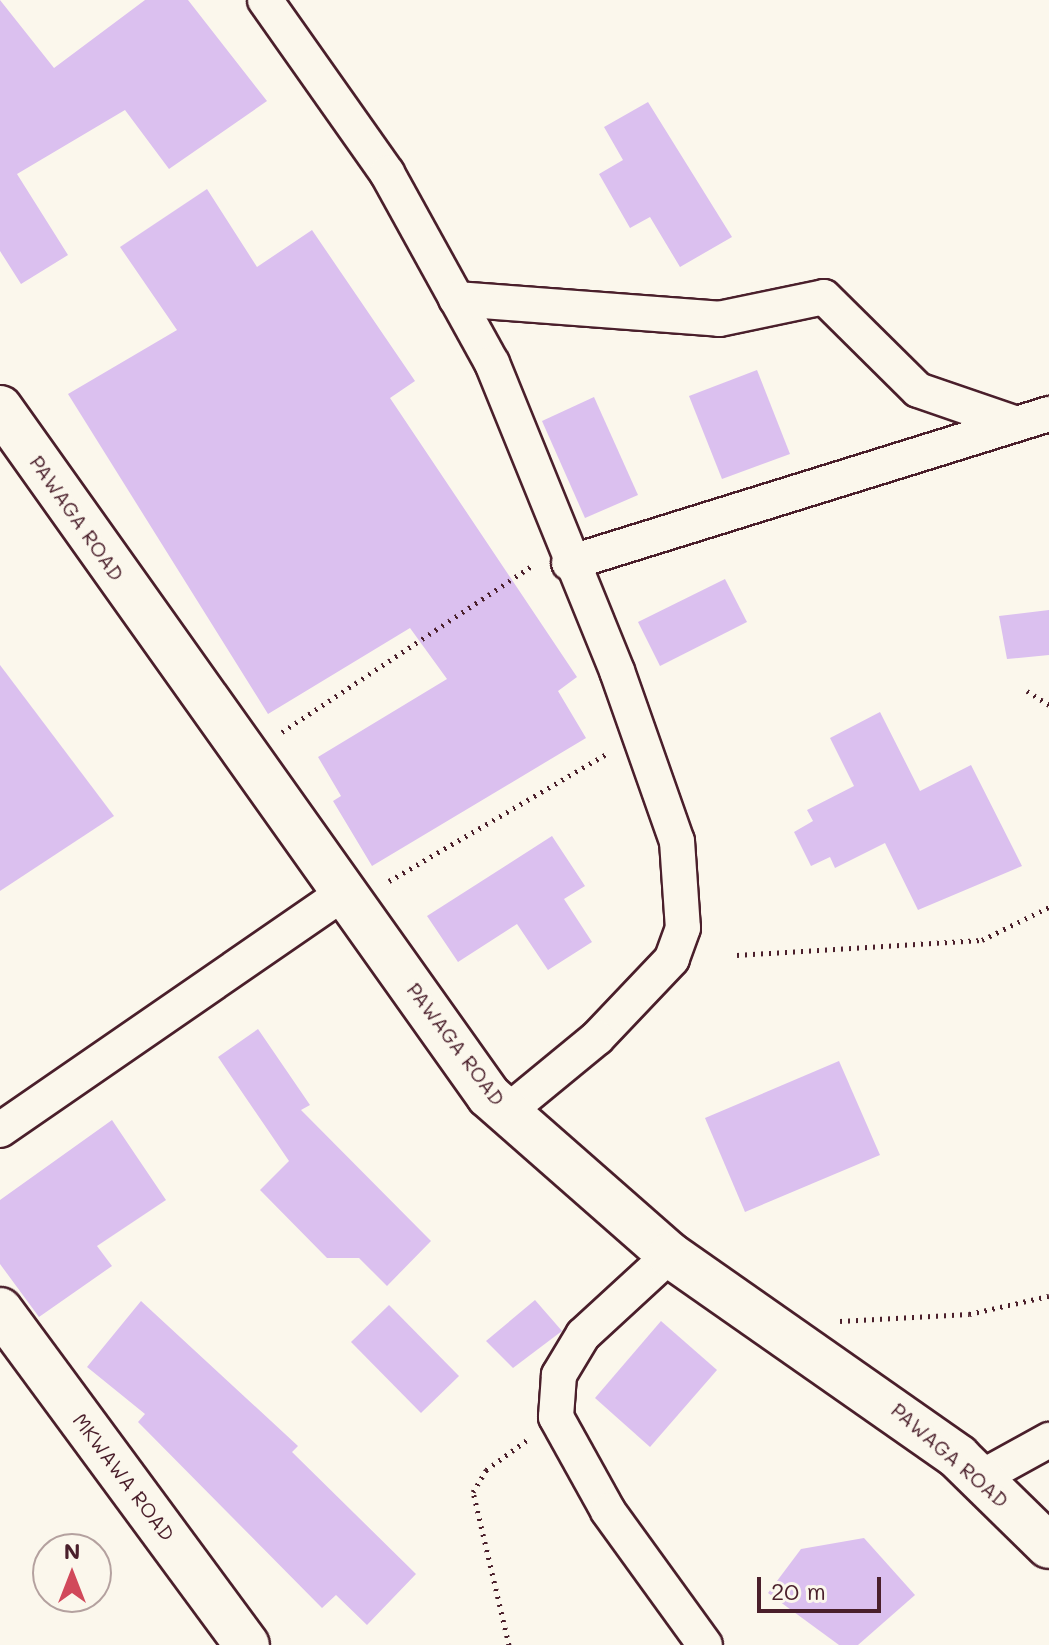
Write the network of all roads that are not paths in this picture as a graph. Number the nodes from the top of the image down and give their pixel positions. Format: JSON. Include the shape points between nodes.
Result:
{"nodes":[{"id":1,"x":265,"y":0,"type":"edge"},
{"id":2,"x":456,"y":299,"type":"junction"},
{"id":3,"x":0,"y":408,"type":"edge"},
{"id":4,"x":1049,"y":414,"type":"edge"},
{"id":5,"x":1011,"y":422,"type":"junction"},
{"id":6,"x":566,"y":555,"type":"junction"},
{"id":7,"x":349,"y":896,"type":"junction"},
{"id":8,"x":507,"y":1112,"type":"junction"},
{"id":9,"x":0,"y":1130,"type":"edge"},
{"id":10,"x":670,"y":1255,"type":"junction"},
{"id":11,"x":0,"y":1310,"type":"edge"},
{"id":12,"x":1049,"y":1440,"type":"edge"},
{"id":13,"x":982,"y":1477,"type":"junction"},
{"id":14,"x":1049,"y":1546,"type":"edge"},
{"id":15,"x":247,"y":1645,"type":"edge"},
{"id":16,"x":705,"y":1645,"type":"edge"}],
"edges":[{"from":1,"to":2,"type":"street","via":[[387,173]]},
{"from":2,"to":5,"type":"street","via":[[719,319],[824,297],[918,390]]},
{"from":2,"to":6,"type":"street","via":[[537,466]]},
{"from":3,"to":7,"type":"main road","name":"PAWAGA ROAD","via":[[251,752]]},
{"from":4,"to":5,"type":"street"},
{"from":5,"to":6,"type":"street"},
{"from":6,"to":8,"type":"street","via":[[640,734],[677,841],[683,928],[648,989]]},
{"from":7,"to":8,"type":"main road","name":"PAWAGA ROAD"},
{"from":7,"to":9,"type":"street"},
{"from":8,"to":10,"type":"main road","name":"PAWAGA ROAD"},
{"from":10,"to":13,"type":"main road","name":"PAWAGA ROAD","via":[[800,1341]]},
{"from":10,"to":16,"type":"street","via":[[583,1335],[559,1375],[559,1423],[608,1511]]},
{"from":11,"to":15,"type":"main road","name":"MKWAWA ROAD"},
{"from":12,"to":13,"type":"street"},
{"from":13,"to":14,"type":"main road","name":"PAWAGA ROAD"}]}
